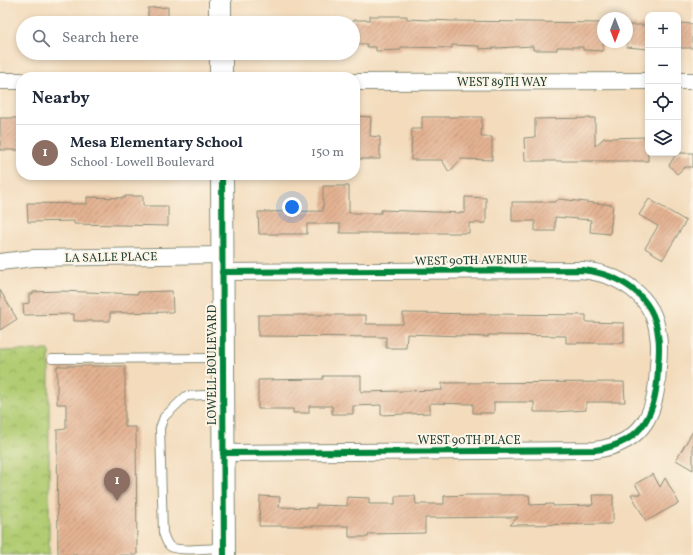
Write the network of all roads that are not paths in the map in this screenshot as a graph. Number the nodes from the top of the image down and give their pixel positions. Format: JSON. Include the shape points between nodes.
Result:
{"nodes":[{"id":1,"x":220,"y":0,"type":"edge"},
{"id":2,"x":220,"y":16,"type":"edge"},
{"id":3,"x":221,"y":60,"type":"edge"},
{"id":4,"x":221,"y":72,"type":"edge"},
{"id":5,"x":0,"y":81,"type":"edge"},
{"id":6,"x":16,"y":81,"type":"edge"},
{"id":7,"x":645,"y":81,"type":"edge"},
{"id":8,"x":681,"y":81,"type":"edge"},
{"id":9,"x":693,"y":81,"type":"edge"},
{"id":10,"x":360,"y":82,"type":"edge"},
{"id":11,"x":222,"y":180,"type":"edge"},
{"id":12,"x":0,"y":262,"type":"edge"},
{"id":13,"x":222,"y":264,"type":"junction"},
{"id":14,"x":223,"y":358,"type":"junction"},
{"id":15,"x":52,"y":360,"type":"dead end"},
{"id":16,"x":658,"y":364,"type":"joint"},
{"id":17,"x":223,"y":394,"type":"junction"},
{"id":18,"x":223,"y":453,"type":"junction"},
{"id":19,"x":224,"y":551,"type":"edge"}],
"edges":[{"from":1,"to":2,"type":"street"},
{"from":3,"to":4,"type":"street"},
{"from":5,"to":6,"type":"street"},
{"from":7,"to":10,"type":"street","name":"WEST 89TH WAY"},
{"from":8,"to":9,"type":"street"},
{"from":11,"to":13,"type":"street","name":"LOWELL BOULEVARD"},
{"from":12,"to":13,"type":"street","name":"LA SALLE PLACE","via":[[34,258]]},
{"from":13,"to":14,"type":"street","name":"LOWELL BOULEVARD"},
{"from":13,"to":16,"type":"street","name":"WEST 90TH AVENUE","via":[[598,272],[625,283],[648,306],[658,334]]},
{"from":14,"to":15,"type":"lane"},
{"from":14,"to":17,"type":"street","name":"LOWELL BOULEVARD"},
{"from":16,"to":18,"type":"street","name":"WEST 90TH PLACE","via":[[655,402],[644,423],[626,440],[604,449]]},
{"from":17,"to":18,"type":"street","name":"LOWELL BOULEVARD"},
{"from":17,"to":19,"type":"lane","via":[[189,394],[164,417],[160,428],[163,533],[166,541],[171,547],[179,549]]},
{"from":18,"to":19,"type":"street","name":"LOWELL BOULEVARD"}]}
